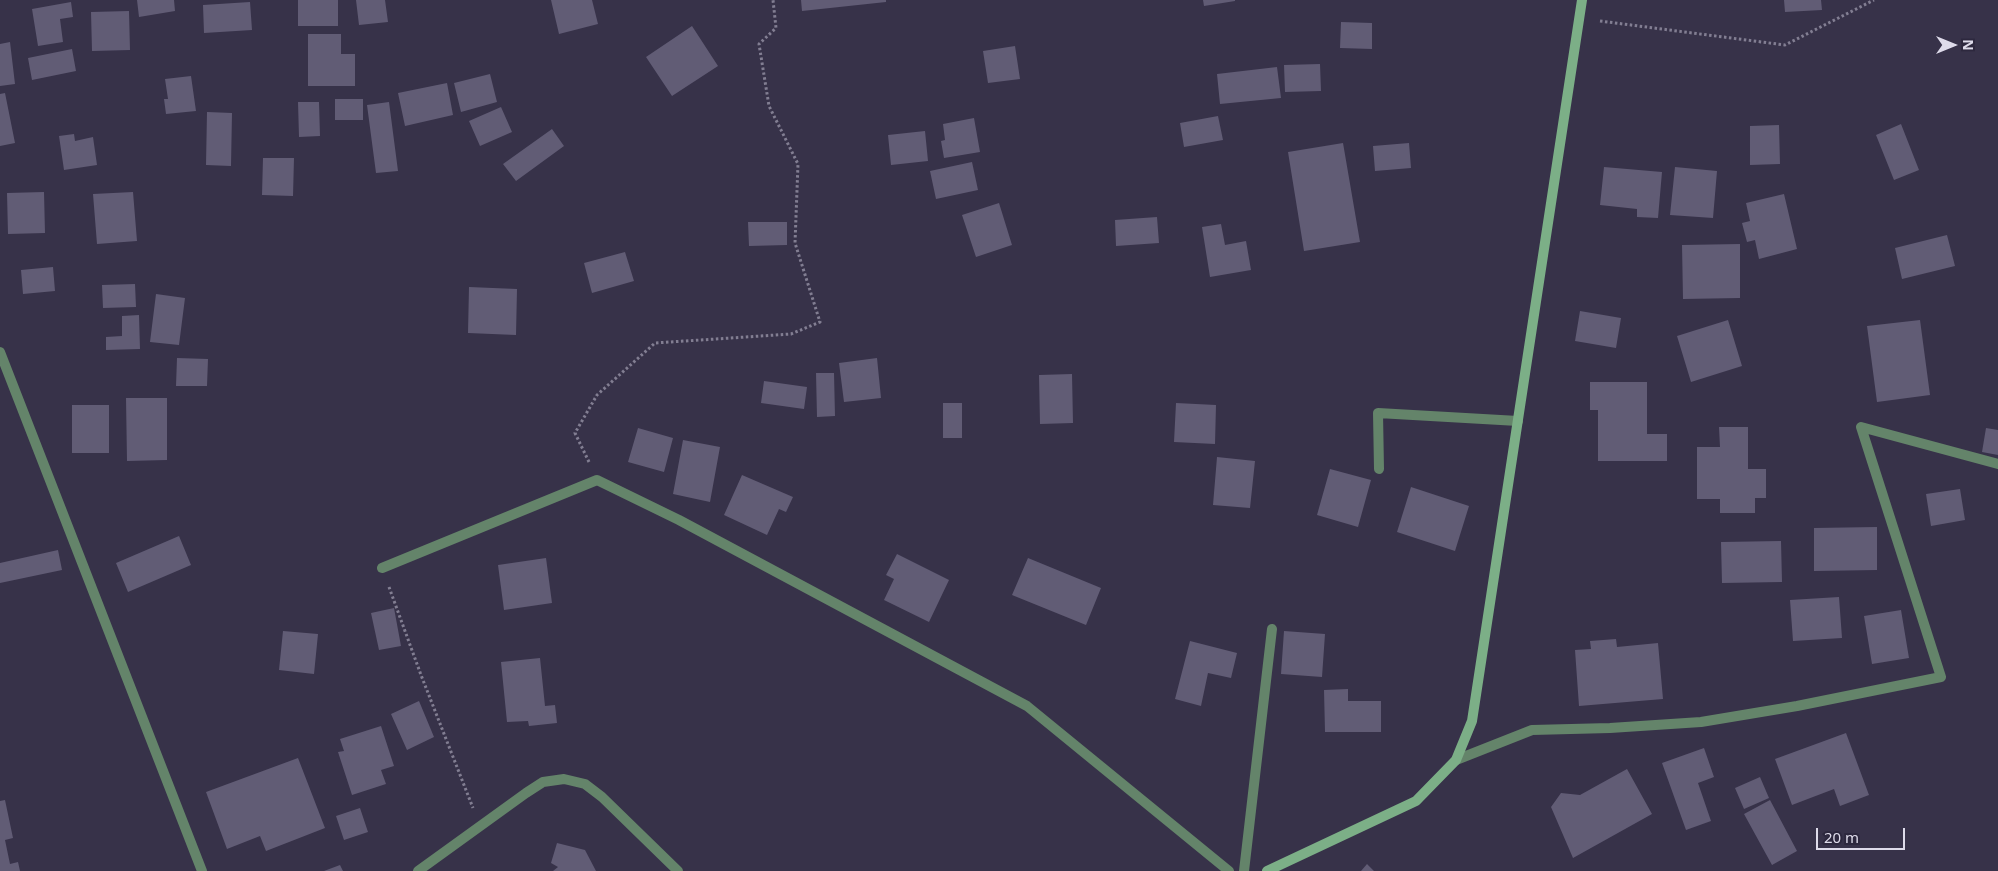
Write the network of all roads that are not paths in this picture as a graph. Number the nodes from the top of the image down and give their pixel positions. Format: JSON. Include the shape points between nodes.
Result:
{"nodes":[{"id":1,"x":1582,"y":0,"type":"edge"},
{"id":2,"x":0,"y":352,"type":"edge"},
{"id":3,"x":1518,"y":421,"type":"junction"},
{"id":4,"x":1998,"y":464,"type":"edge"},
{"id":5,"x":1379,"y":468,"type":"dead end"},
{"id":6,"x":382,"y":568,"type":"road end"},
{"id":7,"x":1272,"y":629,"type":"dead end"},
{"id":8,"x":1456,"y":760,"type":"junction"},
{"id":9,"x":202,"y":871,"type":"edge"},
{"id":10,"x":418,"y":871,"type":"edge"},
{"id":11,"x":678,"y":871,"type":"edge"},
{"id":12,"x":1229,"y":871,"type":"edge"},
{"id":13,"x":1244,"y":871,"type":"edge"},
{"id":14,"x":1268,"y":871,"type":"edge"}],
"edges":[{"from":1,"to":3,"type":"street"},
{"from":2,"to":9,"type":"street"},
{"from":3,"to":5,"type":"street","via":[[1378,413]]},
{"from":3,"to":8,"type":"street","via":[[1472,720]]},
{"from":4,"to":8,"type":"street","via":[[1861,427],[1941,676],[1701,722],[1532,730]]},
{"from":6,"to":12,"type":"street","via":[[597,480],[679,520],[1027,706]]},
{"from":7,"to":13,"type":"street"},
{"from":8,"to":14,"type":"street","via":[[1416,801]]},
{"from":10,"to":11,"type":"street","via":[[543,782],[564,779],[585,784],[602,797]]}]}
